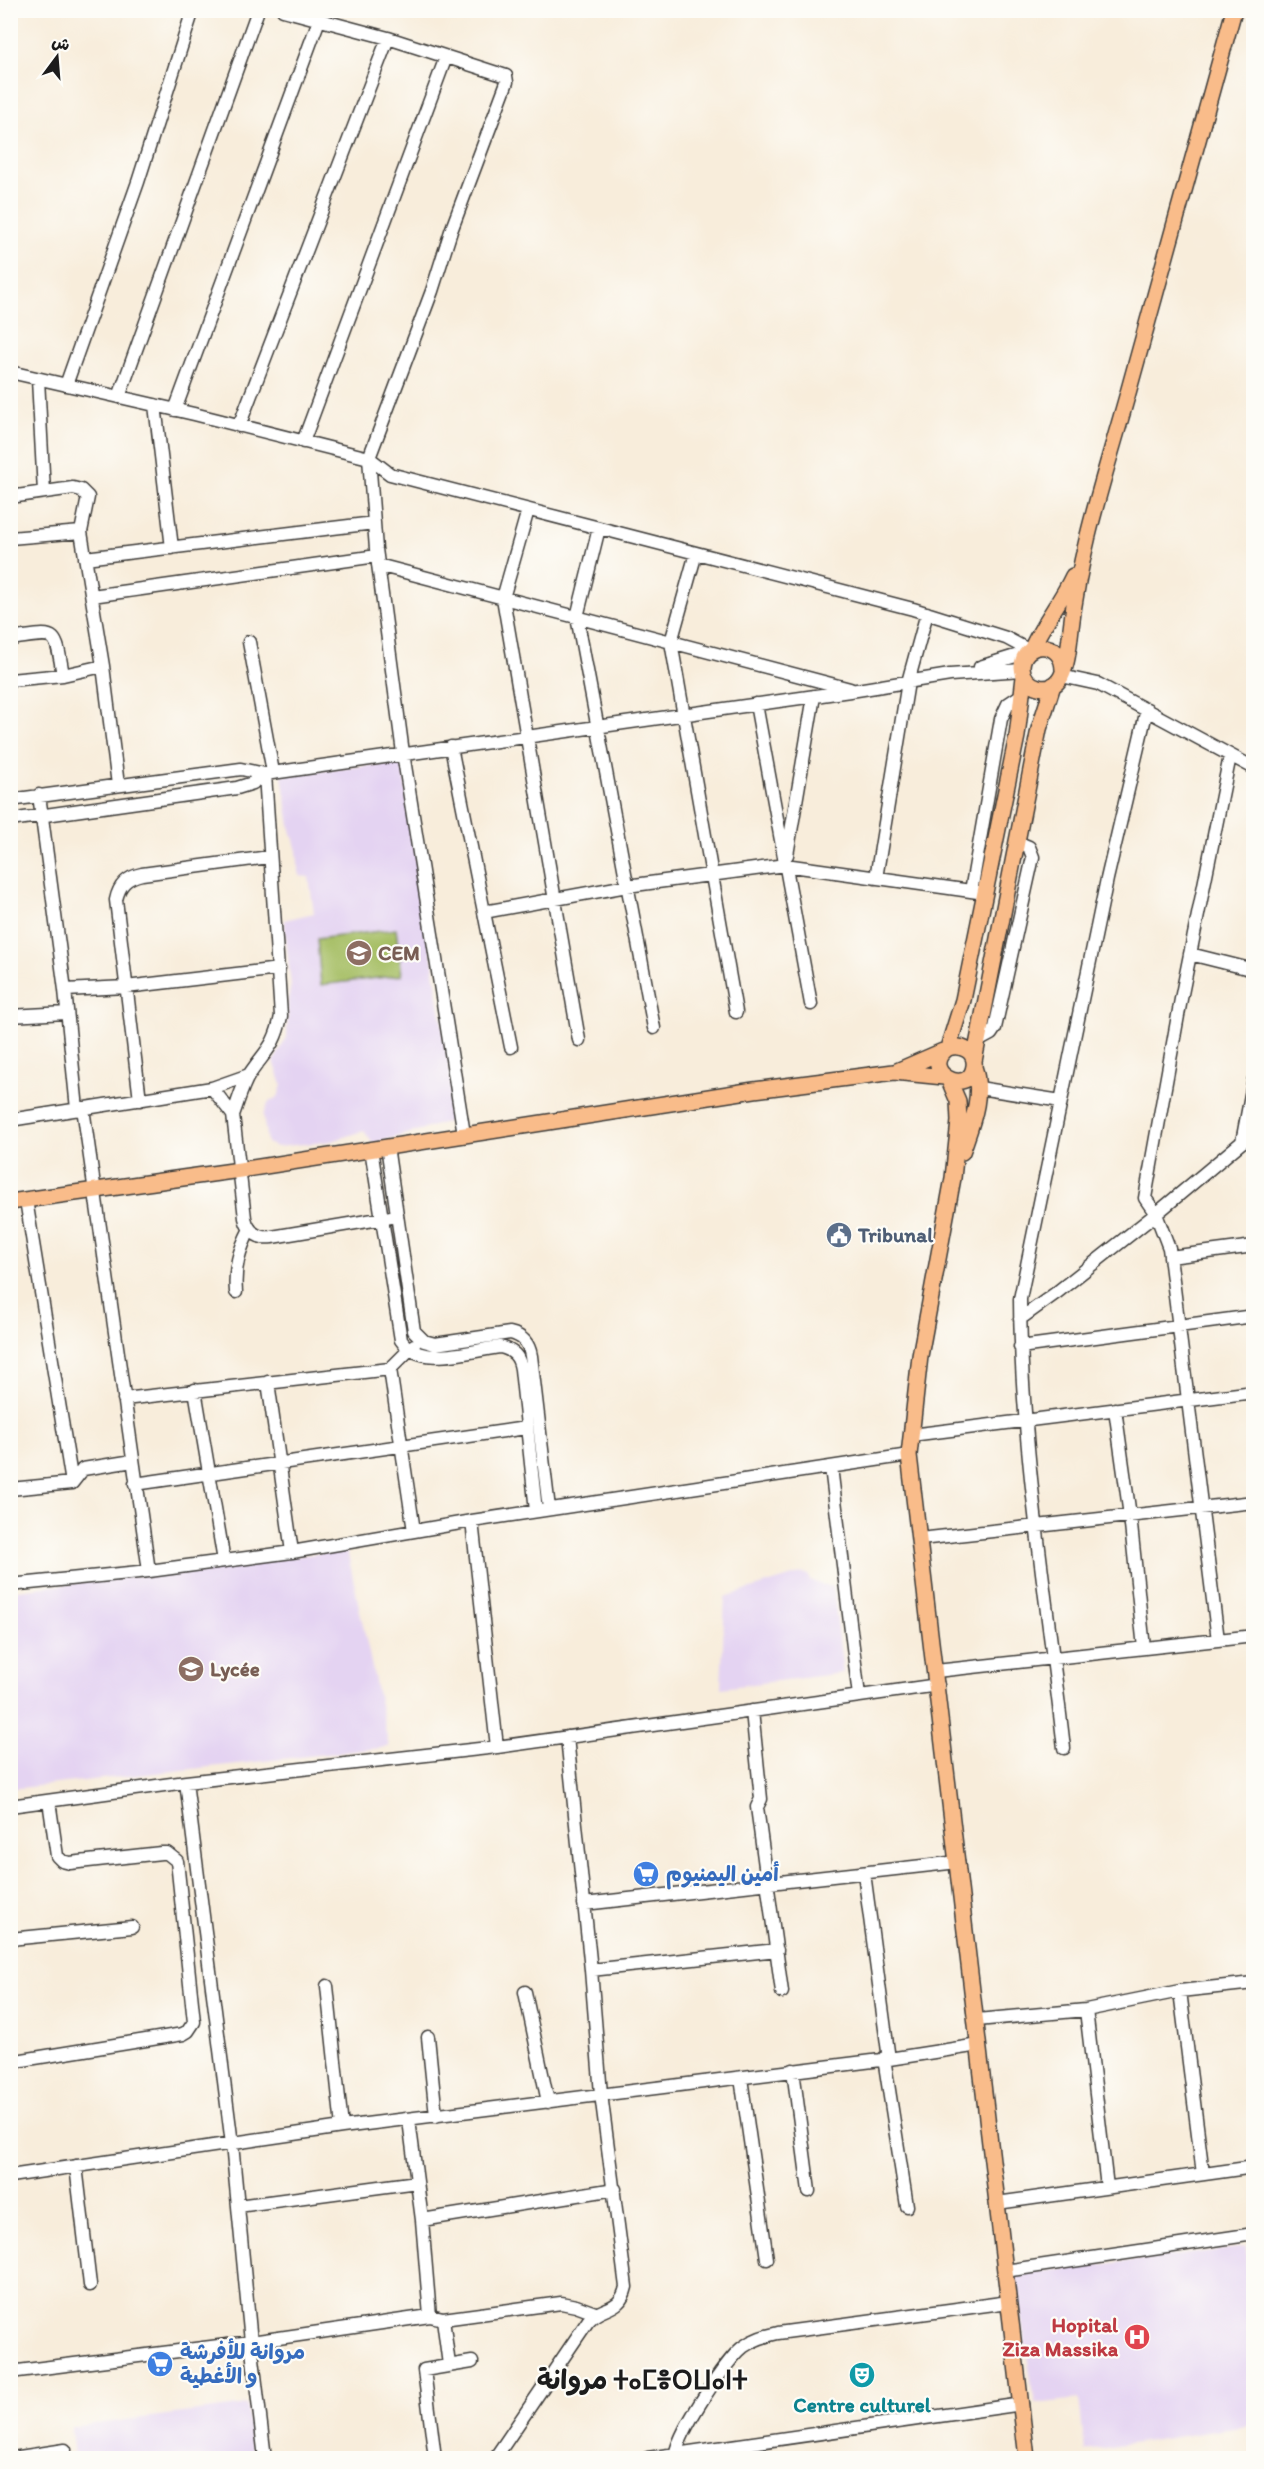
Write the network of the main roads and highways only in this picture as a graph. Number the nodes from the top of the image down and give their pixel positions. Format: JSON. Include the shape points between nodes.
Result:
{"nodes":[{"id":1,"x":1234,"y":10,"type":"edge"},
{"id":2,"x":1083,"y":554,"type":"junction"},
{"id":3,"x":1030,"y":651,"type":"junction"},
{"id":4,"x":1023,"y":673,"type":"junction"},
{"id":5,"x":1059,"y":677,"type":"junction"},
{"id":6,"x":946,"y":1049,"type":"junction"},
{"id":7,"x":974,"y":1064,"type":"junction"},
{"id":8,"x":894,"y":1072,"type":"junction"},
{"id":9,"x":947,"y":1079,"type":"junction"},
{"id":10,"x":953,"y":1178,"type":"junction"},
{"id":11,"x":18,"y":1201,"type":"edge"},
{"id":12,"x":1027,"y":2458,"type":"edge"}],
"edges":[{"from":1,"to":2,"type":"main road"},
{"from":2,"to":3,"type":"main road"},
{"from":2,"to":5,"type":"main road"},
{"from":3,"to":4,"type":"main road","via":[[1022,664]]},
{"from":3,"to":5,"type":"main road","via":[[1040,647],[1053,649],[1061,658]]},
{"from":4,"to":5,"type":"main road","via":[[1034,686],[1047,687]]},
{"from":4,"to":6,"type":"main road","via":[[1017,736],[978,892],[963,1000]]},
{"from":5,"to":7,"type":"main road","via":[[1041,723]]},
{"from":6,"to":7,"type":"main road","via":[[966,1049]]},
{"from":6,"to":8,"type":"main road"},
{"from":6,"to":9,"type":"main road","via":[[938,1061]]},
{"from":7,"to":9,"type":"main road","via":[[966,1079]]},
{"from":7,"to":10,"type":"main road","via":[[979,1088],[972,1124]]},
{"from":8,"to":9,"type":"main road"},
{"from":8,"to":11,"type":"main road"},
{"from":9,"to":10,"type":"main road","via":[[960,1107]]},
{"from":10,"to":12,"type":"main road","via":[[920,1356],[909,1455]]}]}
